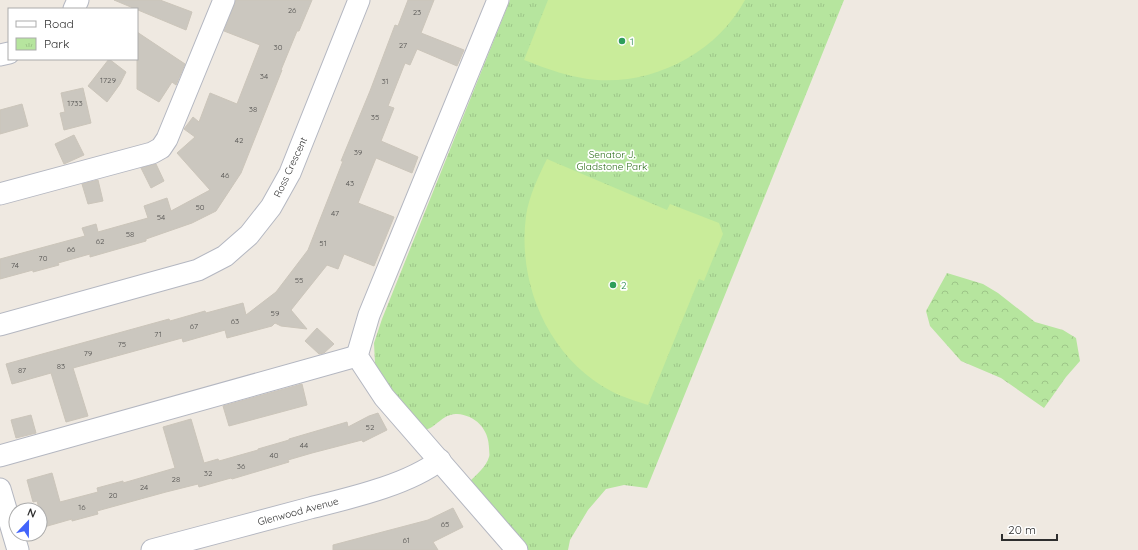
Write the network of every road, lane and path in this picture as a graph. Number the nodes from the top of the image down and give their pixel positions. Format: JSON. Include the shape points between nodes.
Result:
{"nodes":[{"id":1,"x":224,"y":0,"type":"edge"},
{"id":2,"x":359,"y":0,"type":"edge"},
{"id":3,"x":498,"y":0,"type":"edge"},
{"id":4,"x":0,"y":194,"type":"edge"},
{"id":5,"x":0,"y":324,"type":"edge"},
{"id":6,"x":357,"y":356,"type":"junction"},
{"id":7,"x":0,"y":456,"type":"edge"},
{"id":8,"x":440,"y":460,"type":"junction"},
{"id":9,"x":0,"y":489,"type":"edge"},
{"id":10,"x":18,"y":550,"type":"edge"},
{"id":11,"x":152,"y":550,"type":"edge"},
{"id":12,"x":517,"y":550,"type":"edge"}],
"edges":[{"from":1,"to":4,"type":"street","via":[[161,148],[152,153]]},
{"from":2,"to":5,"type":"street","name":"Ross Crescent","via":[[290,173],[271,207],[249,235],[225,256],[198,270]]},
{"from":3,"to":6,"type":"street","via":[[368,315]]},
{"from":6,"to":7,"type":"street"},
{"from":6,"to":8,"type":"street","via":[[384,397]]},
{"from":8,"to":11,"type":"street","name":"Glenwood Avenue","via":[[429,469],[410,478],[347,499]]},
{"from":8,"to":12,"type":"street"},
{"from":9,"to":10,"type":"street"}]}
